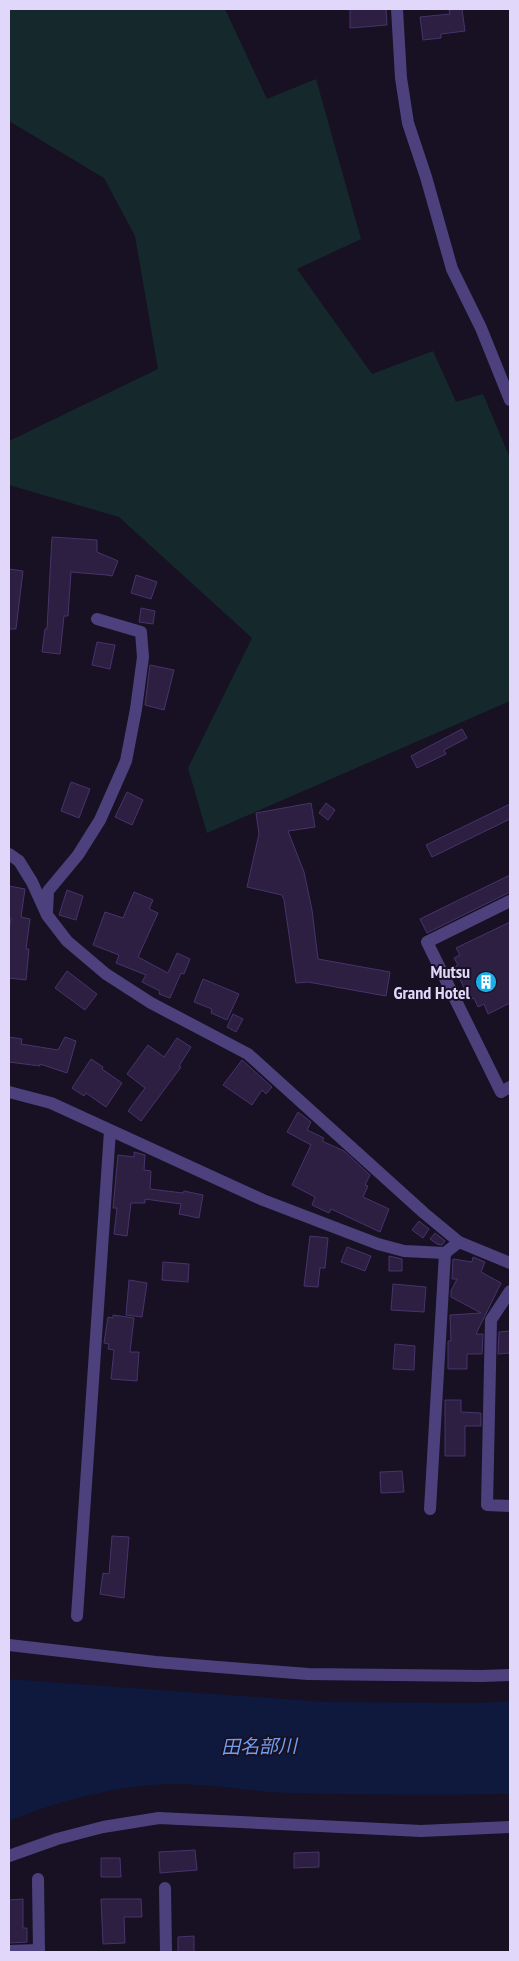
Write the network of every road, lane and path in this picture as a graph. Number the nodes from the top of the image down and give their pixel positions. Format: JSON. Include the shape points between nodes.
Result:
{"nodes":[{"id":1,"x":397,"y":9,"type":"edge"},
{"id":2,"x":510,"y":400,"type":"edge"},
{"id":3,"x":97,"y":619,"type":"dead end"},
{"id":4,"x":9,"y":854,"type":"edge"},
{"id":5,"x":510,"y":901,"type":"edge"},
{"id":6,"x":47,"y":915,"type":"junction"},
{"id":7,"x":510,"y":1088,"type":"edge"},
{"id":8,"x":9,"y":1092,"type":"edge"},
{"id":9,"x":110,"y":1131,"type":"junction"},
{"id":10,"x":458,"y":1242,"type":"junction"},
{"id":11,"x":445,"y":1253,"type":"junction"},
{"id":12,"x":510,"y":1263,"type":"edge"},
{"id":13,"x":510,"y":1291,"type":"edge"},
{"id":14,"x":510,"y":1506,"type":"edge"},
{"id":15,"x":430,"y":1509,"type":"dead end"},
{"id":16,"x":77,"y":1616,"type":"dead end"},
{"id":17,"x":9,"y":1645,"type":"edge"},
{"id":18,"x":510,"y":1675,"type":"edge"},
{"id":19,"x":510,"y":1827,"type":"edge"},
{"id":20,"x":9,"y":1856,"type":"edge"},
{"id":21,"x":38,"y":1879,"type":"dead end"},
{"id":22,"x":165,"y":1888,"type":"dead end"},
{"id":23,"x":9,"y":1951,"type":"edge"},
{"id":24,"x":39,"y":1951,"type":"edge"},
{"id":25,"x":166,"y":1952,"type":"edge"}],
"edges":[{"from":1,"to":2,"type":"street","via":[[401,78],[408,123],[452,269],[481,328]]},
{"from":3,"to":6,"type":"street","via":[[141,632],[144,657],[136,709],[126,761],[100,820],[78,855],[48,891]]},
{"from":4,"to":6,"type":"street","via":[[19,861]]},
{"from":5,"to":7,"type":"street","via":[[427,942],[501,1092]]},
{"from":6,"to":10,"type":"street","via":[[67,941],[106,974],[151,1003],[248,1054]]},
{"from":8,"to":9,"type":"street","via":[[51,1103]]},
{"from":9,"to":11,"type":"street","via":[[263,1200],[378,1244],[404,1251]]},
{"from":9,"to":16,"type":"street"},
{"from":10,"to":11,"type":"street"},
{"from":10,"to":12,"type":"street"},
{"from":11,"to":15,"type":"street"},
{"from":13,"to":14,"type":"street","via":[[491,1320],[487,1505]]},
{"from":17,"to":18,"type":"street","via":[[156,1662],[308,1674]]},
{"from":19,"to":20,"type":"street","via":[[420,1831],[159,1818],[103,1827]]},
{"from":21,"to":24,"type":"street"},
{"from":22,"to":25,"type":"street"},
{"from":23,"to":24,"type":"street"}]}
